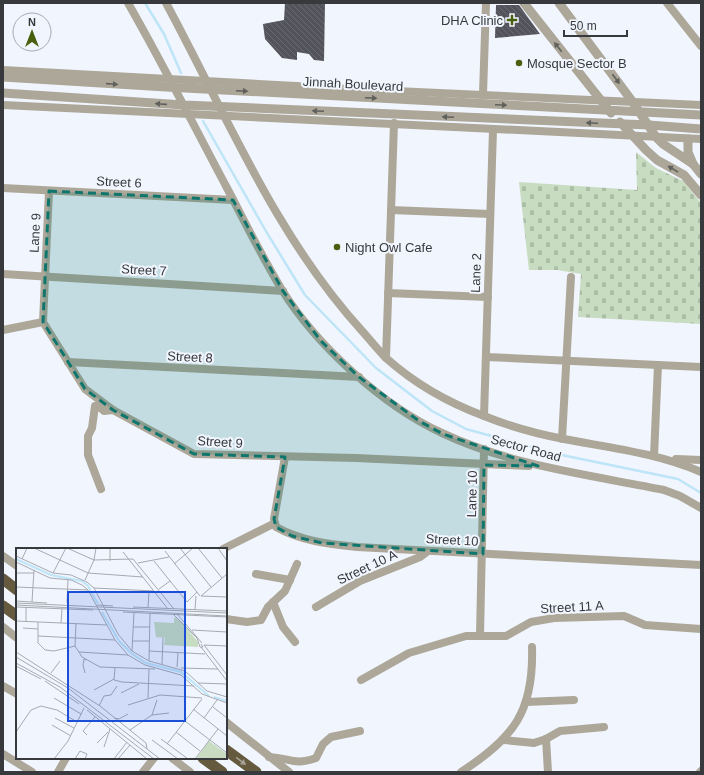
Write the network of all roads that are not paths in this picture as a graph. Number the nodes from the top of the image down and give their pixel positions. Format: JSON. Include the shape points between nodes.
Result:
{"nodes":[{"id":1,"x":128,"y":3,"type":"edge"},
{"id":2,"x":166,"y":3,"type":"edge"},
{"id":3,"x":486,"y":3,"type":"edge"},
{"id":4,"x":524,"y":3,"type":"edge"},
{"id":5,"x":559,"y":3,"type":"edge"},
{"id":6,"x":666,"y":3,"type":"edge"},
{"id":7,"x":701,"y":46,"type":"edge"},
{"id":8,"x":3,"y":70,"type":"edge"},
{"id":9,"x":3,"y":77,"type":"edge"},
{"id":10,"x":206,"y":80,"type":"junction"},
{"id":11,"x":173,"y":83,"type":"junction"},
{"id":12,"x":210,"y":89,"type":"junction"},
{"id":13,"x":3,"y":93,"type":"edge"},
{"id":14,"x":483,"y":94,"type":"junction"},
{"id":15,"x":524,"y":96,"type":"junction"},
{"id":16,"x":600,"y":100,"type":"junction"},
{"id":17,"x":632,"y":101,"type":"junction"},
{"id":18,"x":3,"y":105,"type":"edge"},
{"id":19,"x":701,"y":105,"type":"edge"},
{"id":20,"x":524,"y":106,"type":"junction"},
{"id":21,"x":186,"y":109,"type":"junction"},
{"id":22,"x":608,"y":110,"type":"junction"},
{"id":23,"x":221,"y":111,"type":"junction"},
{"id":24,"x":639,"y":112,"type":"junction"},
{"id":25,"x":701,"y":115,"type":"edge"},
{"id":26,"x":525,"y":120,"type":"junction"},
{"id":27,"x":394,"y":123,"type":"junction"},
{"id":28,"x":623,"y":124,"type":"junction"},
{"id":29,"x":649,"y":125,"type":"junction"},
{"id":30,"x":701,"y":129,"type":"edge"},
{"id":31,"x":493,"y":130,"type":"junction"},
{"id":32,"x":523,"y":130,"type":"junction"},
{"id":33,"x":633,"y":136,"type":"junction"},
{"id":34,"x":656,"y":137,"type":"junction"},
{"id":35,"x":688,"y":138,"type":"junction"},
{"id":36,"x":701,"y":139,"type":"edge"},
{"id":37,"x":693,"y":164,"type":"junction"},
{"id":38,"x":701,"y":174,"type":"edge"},
{"id":39,"x":3,"y":188,"type":"edge"},
{"id":40,"x":49,"y":191,"type":"junction"},
{"id":41,"x":701,"y":195,"type":"edge"},
{"id":42,"x":233,"y":200,"type":"junction"},
{"id":43,"x":391,"y":210,"type":"junction"},
{"id":44,"x":490,"y":214,"type":"junction"},
{"id":45,"x":3,"y":274,"type":"edge"},
{"id":46,"x":44,"y":276,"type":"junction"},
{"id":47,"x":571,"y":277,"type":"dead end"},
{"id":48,"x":283,"y":291,"type":"junction"},
{"id":49,"x":388,"y":293,"type":"junction"},
{"id":50,"x":488,"y":297,"type":"junction"},
{"id":51,"x":43,"y":322,"type":"junction"},
{"id":52,"x":3,"y":330,"type":"edge"},
{"id":53,"x":386,"y":358,"type":"junction"},
{"id":54,"x":486,"y":358,"type":"junction"},
{"id":55,"x":566,"y":361,"type":"junction"},
{"id":56,"x":68,"y":362,"type":"junction"},
{"id":57,"x":658,"y":365,"type":"junction"},
{"id":58,"x":701,"y":367,"type":"edge"},
{"id":59,"x":359,"y":377,"type":"junction"},
{"id":60,"x":113,"y":410,"type":"junction"},
{"id":61,"x":484,"y":416,"type":"junction"},
{"id":62,"x":562,"y":439,"type":"junction"},
{"id":63,"x":484,"y":449,"type":"junction"},
{"id":64,"x":654,"y":456,"type":"junction"},
{"id":65,"x":285,"y":457,"type":"junction"},
{"id":66,"x":665,"y":458,"type":"junction"},
{"id":67,"x":701,"y":460,"type":"edge"},
{"id":68,"x":484,"y":465,"type":"junction"},
{"id":69,"x":538,"y":466,"type":"junction"},
{"id":70,"x":701,"y":472,"type":"edge"},
{"id":71,"x":101,"y":489,"type":"dead end"},
{"id":72,"x":701,"y":508,"type":"edge"},
{"id":73,"x":275,"y":523,"type":"junction"},
{"id":74,"x":225,"y":548,"type":"edge"},
{"id":75,"x":428,"y":551,"type":"junction"},
{"id":76,"x":483,"y":554,"type":"junction"},
{"id":77,"x":3,"y":556,"type":"edge"},
{"id":78,"x":297,"y":564,"type":"dead end"},
{"id":79,"x":16,"y":565,"type":"edge"},
{"id":80,"x":701,"y":565,"type":"edge"},
{"id":81,"x":256,"y":574,"type":"dead end"},
{"id":82,"x":3,"y":579,"type":"edge"},
{"id":83,"x":290,"y":580,"type":"junction"},
{"id":84,"x":16,"y":589,"type":"edge"},
{"id":85,"x":273,"y":602,"type":"junction"},
{"id":86,"x":3,"y":606,"type":"edge"},
{"id":87,"x":316,"y":607,"type":"dead end"},
{"id":88,"x":16,"y":615,"type":"edge"},
{"id":89,"x":227,"y":619,"type":"edge"},
{"id":90,"x":3,"y":628,"type":"edge"},
{"id":91,"x":701,"y":629,"type":"edge"},
{"id":92,"x":480,"y":635,"type":"junction"},
{"id":93,"x":16,"y":637,"type":"edge"},
{"id":94,"x":295,"y":642,"type":"dead end"},
{"id":95,"x":532,"y":647,"type":"dead end"},
{"id":96,"x":361,"y":680,"type":"dead end"},
{"id":97,"x":3,"y":686,"type":"edge"},
{"id":98,"x":16,"y":693,"type":"edge"},
{"id":99,"x":574,"y":700,"type":"dead end"},
{"id":100,"x":526,"y":702,"type":"junction"},
{"id":101,"x":227,"y":723,"type":"edge"},
{"id":102,"x":604,"y":727,"type":"dead end"},
{"id":103,"x":360,"y":731,"type":"dead end"},
{"id":104,"x":546,"y":739,"type":"junction"},
{"id":105,"x":504,"y":740,"type":"junction"},
{"id":106,"x":227,"y":751,"type":"edge"},
{"id":107,"x":3,"y":754,"type":"edge"},
{"id":108,"x":269,"y":757,"type":"junction"},
{"id":109,"x":65,"y":759,"type":"edge"},
{"id":110,"x":153,"y":759,"type":"edge"},
{"id":111,"x":173,"y":759,"type":"edge"},
{"id":112,"x":204,"y":759,"type":"edge"},
{"id":113,"x":32,"y":772,"type":"edge"},
{"id":114,"x":58,"y":772,"type":"edge"},
{"id":115,"x":143,"y":772,"type":"edge"},
{"id":116,"x":190,"y":772,"type":"edge"},
{"id":117,"x":222,"y":772,"type":"edge"},
{"id":118,"x":256,"y":772,"type":"edge"},
{"id":119,"x":289,"y":772,"type":"edge"},
{"id":120,"x":461,"y":772,"type":"edge"},
{"id":121,"x":548,"y":772,"type":"edge"}],
"edges":[{"from":1,"to":11,"type":"street","name":"Sector Road"},
{"from":2,"to":10,"type":"street"},
{"from":3,"to":14,"type":"street"},
{"from":16,"to":4,"type":"street","one_way":true},
{"from":5,"to":17,"type":"street","one_way":true},
{"from":6,"to":7,"type":"street"},
{"from":8,"to":11,"type":"street"},
{"from":9,"to":11,"type":"street","name":"Jinnah Boulevard","one_way":true},
{"from":10,"to":11,"type":"street"},
{"from":10,"to":12,"type":"street"},
{"from":10,"to":14,"type":"street"},
{"from":11,"to":12,"type":"street","name":"Jinnah Boulevard"},
{"from":11,"to":21,"type":"street","name":"Sector Road"},
{"from":12,"to":20,"type":"street","name":"Jinnah Boulevard","one_way":true},
{"from":12,"to":23,"type":"street"},
{"from":21,"to":13,"type":"street","one_way":true},
{"from":14,"to":15,"type":"street"},
{"from":15,"to":16,"type":"street"},
{"from":15,"to":20,"type":"street"},
{"from":16,"to":17,"type":"street"},
{"from":16,"to":22,"type":"street"},
{"from":17,"to":19,"type":"street"},
{"from":17,"to":24,"type":"street"},
{"from":18,"to":21,"type":"street"},
{"from":20,"to":22,"type":"street","name":"Jinnah Boulevard"},
{"from":21,"to":23,"type":"street"},
{"from":21,"to":42,"type":"street","name":"Sector Road"},
{"from":22,"to":24,"type":"street","name":"Jinnah Boulevard"},
{"from":22,"to":28,"type":"street"},
{"from":26,"to":23,"type":"street","one_way":true},
{"from":23,"to":27,"type":"street"},
{"from":23,"to":53,"type":"street","via":[[270,202],[316,274],[346,314]]},
{"from":24,"to":25,"type":"street","name":"Jinnah Boulevard"},
{"from":24,"to":29,"type":"street"},
{"from":28,"to":26,"type":"street","one_way":true},
{"from":26,"to":32,"type":"street"},
{"from":27,"to":31,"type":"street"},
{"from":27,"to":43,"type":"street"},
{"from":28,"to":29,"type":"street"},
{"from":28,"to":33,"type":"street"},
{"from":29,"to":30,"type":"street"},
{"from":29,"to":34,"type":"street"},
{"from":31,"to":32,"type":"street"},
{"from":31,"to":44,"type":"street","name":"Lane 2"},
{"from":32,"to":33,"type":"street"},
{"from":33,"to":34,"type":"street"},
{"from":41,"to":33,"type":"street","one_way":true,"via":[[684,175],[657,160]]},
{"from":34,"to":35,"type":"street"},
{"from":34,"to":37,"type":"street"},
{"from":35,"to":36,"type":"street"},
{"from":35,"to":37,"type":"street","via":[[688,152]]},
{"from":37,"to":38,"type":"street"},
{"from":39,"to":40,"type":"street","name":"Street 6"},
{"from":40,"to":42,"type":"street","name":"Street 6"},
{"from":40,"to":46,"type":"street","name":"Lane 9"},
{"from":42,"to":48,"type":"street","name":"Sector Road"},
{"from":43,"to":44,"type":"street"},
{"from":43,"to":49,"type":"street"},
{"from":44,"to":50,"type":"street","name":"Lane 2"},
{"from":45,"to":46,"type":"street","name":"Street 7"},
{"from":46,"to":48,"type":"street","name":"Street 7"},
{"from":46,"to":51,"type":"street"},
{"from":47,"to":55,"type":"street"},
{"from":48,"to":59,"type":"street","name":"Sector Road","via":[[321,341]]},
{"from":49,"to":50,"type":"street"},
{"from":49,"to":53,"type":"street"},
{"from":50,"to":54,"type":"street","name":"Lane 2"},
{"from":51,"to":52,"type":"street"},
{"from":51,"to":56,"type":"street"},
{"from":53,"to":61,"type":"street","via":[[426,388]]},
{"from":54,"to":55,"type":"street"},
{"from":54,"to":61,"type":"street","name":"Lane 2"},
{"from":55,"to":57,"type":"street"},
{"from":55,"to":62,"type":"street"},
{"from":56,"to":59,"type":"street","name":"Street 8"},
{"from":56,"to":60,"type":"street","name":"Street 9","via":[[86,389]]},
{"from":57,"to":58,"type":"street"},
{"from":57,"to":64,"type":"street"},
{"from":59,"to":63,"type":"street","name":"Sector Road","via":[[419,421],[443,434]]},
{"from":60,"to":65,"type":"street","name":"Street 9","via":[[194,454]]},
{"from":60,"to":71,"type":"street","via":[[104,411],[95,406],[92,428],[88,436],[88,455]]},
{"from":61,"to":62,"type":"street"},
{"from":62,"to":64,"type":"street"},
{"from":63,"to":68,"type":"street","name":"Lane 10"},
{"from":63,"to":69,"type":"street","name":"Sector Road"},
{"from":64,"to":66,"type":"street"},
{"from":65,"to":68,"type":"street","name":"Street 9"},
{"from":65,"to":73,"type":"street"},
{"from":66,"to":67,"type":"street"},
{"from":66,"to":70,"type":"street"},
{"from":68,"to":69,"type":"street","name":"Street 9"},
{"from":68,"to":76,"type":"street","name":"Lane 10"},
{"from":69,"to":72,"type":"street","name":"Sector Road","via":[[664,490]]},
{"from":73,"to":74,"type":"street"},
{"from":73,"to":75,"type":"street","name":"Street 10","via":[[276,527],[292,536],[322,543]]},
{"from":75,"to":76,"type":"street","name":"Street 10"},
{"from":75,"to":87,"type":"street","name":"Street 10 A","via":[[420,557],[360,581]]},
{"from":76,"to":80,"type":"street","name":"Street 10"},
{"from":76,"to":92,"type":"street","name":"Lane 10"},
{"from":77,"to":79,"type":"street"},
{"from":78,"to":83,"type":"street"},
{"from":81,"to":83,"type":"street"},
{"from":82,"to":84,"type":"highway"},
{"from":83,"to":85,"type":"street","via":[[285,591]]},
{"from":85,"to":89,"type":"street","via":[[259,621]]},
{"from":85,"to":94,"type":"street","via":[[283,627]]},
{"from":86,"to":88,"type":"highway"},
{"from":90,"to":93,"type":"street"},
{"from":91,"to":92,"type":"street","name":"Street 11 A","via":[[645,625],[624,616],[554,618],[531,622],[506,636]]},
{"from":92,"to":96,"type":"street","name":"Street 11 A","via":[[466,636],[409,653]]},
{"from":95,"to":100,"type":"street","via":[[533,671]]},
{"from":97,"to":98,"type":"street"},
{"from":99,"to":100,"type":"street"},
{"from":100,"to":105,"type":"street","via":[[519,720]]},
{"from":101,"to":108,"type":"street"},
{"from":102,"to":104,"type":"street","via":[[560,731]]},
{"from":103,"to":108,"type":"street","via":[[331,737],[323,744],[316,758],[306,761],[295,762]]},
{"from":104,"to":105,"type":"street","via":[[534,743]]},
{"from":104,"to":121,"type":"street"},
{"from":105,"to":120,"type":"street"},
{"from":106,"to":118,"type":"highway","one_way":true},
{"from":107,"to":113,"type":"street"},
{"from":108,"to":119,"type":"street"},
{"from":109,"to":114,"type":"street"},
{"from":110,"to":115,"type":"street"},
{"from":111,"to":116,"type":"street"},
{"from":112,"to":117,"type":"highway"}]}
